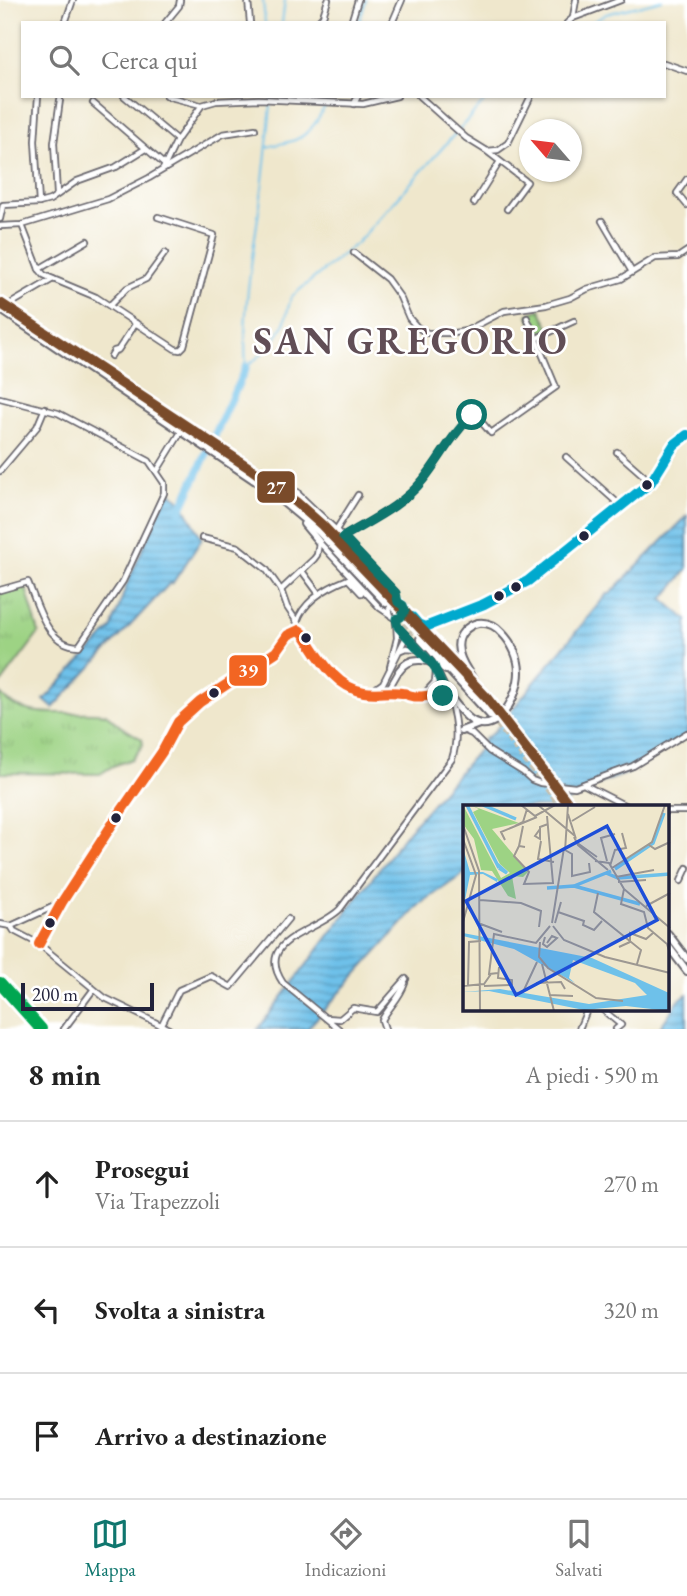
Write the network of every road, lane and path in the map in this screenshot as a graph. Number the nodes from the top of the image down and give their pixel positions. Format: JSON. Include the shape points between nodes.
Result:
{"nodes":[{"id":1,"x":73,"y":0,"type":"edge"},
{"id":2,"x":180,"y":0,"type":"edge"},
{"id":3,"x":248,"y":0,"type":"edge"},
{"id":4,"x":328,"y":0,"type":"edge"},
{"id":5,"x":358,"y":0,"type":"edge"},
{"id":6,"x":402,"y":0,"type":"edge"},
{"id":7,"x":576,"y":0,"type":"edge"},
{"id":8,"x":621,"y":0,"type":"edge"},
{"id":9,"x":573,"y":18,"type":"junction"},
{"id":10,"x":66,"y":21,"type":"edge"},
{"id":11,"x":167,"y":21,"type":"edge"},
{"id":12,"x":250,"y":21,"type":"edge"},
{"id":13,"x":319,"y":21,"type":"edge"},
{"id":14,"x":352,"y":21,"type":"edge"},
{"id":15,"x":393,"y":21,"type":"edge"},
{"id":16,"x":569,"y":21,"type":"edge"},
{"id":17,"x":666,"y":65,"type":"edge"},
{"id":18,"x":687,"y":71,"type":"edge"},
{"id":19,"x":38,"y":98,"type":"edge"},
{"id":20,"x":126,"y":98,"type":"edge"},
{"id":21,"x":174,"y":98,"type":"edge"},
{"id":22,"x":238,"y":98,"type":"edge"},
{"id":23,"x":257,"y":98,"type":"edge"},
{"id":24,"x":357,"y":98,"type":"edge"},
{"id":25,"x":386,"y":98,"type":"edge"},
{"id":26,"x":421,"y":98,"type":"edge"},
{"id":27,"x":530,"y":98,"type":"edge"},
{"id":28,"x":60,"y":100,"type":"dead end"},
{"id":29,"x":322,"y":100,"type":"edge"},
{"id":30,"x":93,"y":103,"type":"dead end"},
{"id":31,"x":354,"y":104,"type":"junction"},
{"id":32,"x":202,"y":105,"type":"junction"},
{"id":33,"x":256,"y":129,"type":"dead end"},
{"id":34,"x":177,"y":140,"type":"junction"},
{"id":35,"x":145,"y":149,"type":"junction"},
{"id":36,"x":487,"y":151,"type":"junction"},
{"id":37,"x":499,"y":163,"type":"junction"},
{"id":38,"x":164,"y":168,"type":"junction"},
{"id":39,"x":687,"y":179,"type":"edge"},
{"id":40,"x":57,"y":195,"type":"junction"},
{"id":41,"x":39,"y":202,"type":"junction"},
{"id":42,"x":474,"y":203,"type":"dead end"},
{"id":43,"x":687,"y":205,"type":"edge"},
{"id":44,"x":507,"y":209,"type":"dead end"},
{"id":45,"x":158,"y":218,"type":"dead end"},
{"id":46,"x":0,"y":219,"type":"edge"},
{"id":47,"x":602,"y":220,"type":"dead end"},
{"id":48,"x":22,"y":225,"type":"junction"},
{"id":49,"x":0,"y":226,"type":"edge"},
{"id":50,"x":87,"y":241,"type":"dead end"},
{"id":51,"x":687,"y":251,"type":"edge"},
{"id":52,"x":165,"y":253,"type":"dead end"},
{"id":53,"x":354,"y":253,"type":"dead end"},
{"id":54,"x":39,"y":269,"type":"junction"},
{"id":55,"x":632,"y":272,"type":"junction"},
{"id":56,"x":54,"y":279,"type":"junction"},
{"id":57,"x":0,"y":303,"type":"edge"},
{"id":58,"x":110,"y":306,"type":"junction"},
{"id":59,"x":0,"y":309,"type":"edge"},
{"id":60,"x":8,"y":309,"type":"junction"},
{"id":61,"x":527,"y":318,"type":"dead end"},
{"id":62,"x":574,"y":321,"type":"dead end"},
{"id":63,"x":136,"y":323,"type":"junction"},
{"id":64,"x":35,"y":330,"type":"junction"},
{"id":65,"x":537,"y":338,"type":"junction"},
{"id":66,"x":111,"y":356,"type":"dead end"},
{"id":67,"x":0,"y":398,"type":"edge"},
{"id":68,"x":45,"y":408,"type":"junction"},
{"id":69,"x":181,"y":432,"type":"junction"},
{"id":70,"x":190,"y":434,"type":"junction"},
{"id":71,"x":687,"y":435,"type":"edge"},
{"id":72,"x":617,"y":452,"type":"dead end"},
{"id":73,"x":566,"y":457,"type":"dead end"},
{"id":74,"x":241,"y":467,"type":"junction"},
{"id":75,"x":251,"y":469,"type":"junction"},
{"id":76,"x":0,"y":471,"type":"edge"},
{"id":77,"x":157,"y":471,"type":"junction"},
{"id":78,"x":651,"y":482,"type":"junction"},
{"id":79,"x":297,"y":493,"type":"joint"},
{"id":80,"x":358,"y":495,"type":"dead end"},
{"id":81,"x":621,"y":506,"type":"junction"},
{"id":82,"x":292,"y":508,"type":"junction"},
{"id":83,"x":336,"y":530,"type":"junction"},
{"id":84,"x":343,"y":537,"type":"junction"},
{"id":85,"x":202,"y":538,"type":"dead end"},
{"id":86,"x":319,"y":542,"type":"junction"},
{"id":87,"x":331,"y":555,"type":"junction"},
{"id":88,"x":314,"y":559,"type":"junction"},
{"id":89,"x":302,"y":571,"type":"junction"},
{"id":90,"x":0,"y":590,"type":"edge"},
{"id":91,"x":281,"y":590,"type":"junction"},
{"id":92,"x":361,"y":593,"type":"dead end"},
{"id":93,"x":319,"y":594,"type":"junction"},
{"id":94,"x":392,"y":597,"type":"tunnel mouth"},
{"id":95,"x":398,"y":602,"type":"junction"},
{"id":96,"x":386,"y":603,"type":"tunnel mouth"},
{"id":97,"x":405,"y":611,"type":"junction"},
{"id":98,"x":393,"y":617,"type":"junction"},
{"id":99,"x":298,"y":622,"type":"junction"},
{"id":100,"x":398,"y":627,"type":"junction"},
{"id":101,"x":299,"y":630,"type":"junction"},
{"id":102,"x":406,"y":637,"type":"junction"},
{"id":103,"x":397,"y":638,"type":"junction"},
{"id":104,"x":401,"y":650,"type":"junction"},
{"id":105,"x":422,"y":651,"type":"junction"},
{"id":106,"x":435,"y":668,"type":"junction"},
{"id":107,"x":399,"y":671,"type":"junction"},
{"id":108,"x":388,"y":675,"type":"junction"},
{"id":109,"x":369,"y":692,"type":"junction"},
{"id":110,"x":379,"y":693,"type":"junction"},
{"id":111,"x":404,"y":693,"type":"junction"},
{"id":112,"x":421,"y":695,"type":"junction"},
{"id":113,"x":447,"y":695,"type":"junction"},
{"id":114,"x":486,"y":697,"type":"junction"},
{"id":115,"x":481,"y":704,"type":"junction"},
{"id":116,"x":481,"y":723,"type":"junction"},
{"id":117,"x":459,"y":731,"type":"junction"},
{"id":118,"x":687,"y":733,"type":"edge"},
{"id":119,"x":587,"y":787,"type":"junction"},
{"id":120,"x":624,"y":805,"type":"edge"},
{"id":121,"x":687,"y":868,"type":"edge"},
{"id":122,"x":681,"y":881,"type":"dead end"},
{"id":123,"x":62,"y":902,"type":"junction"},
{"id":124,"x":288,"y":919,"type":"dead end"},
{"id":125,"x":0,"y":925,"type":"edge"},
{"id":126,"x":11,"y":926,"type":"junction"},
{"id":127,"x":670,"y":937,"type":"edge"},
{"id":128,"x":39,"y":944,"type":"junction"},
{"id":129,"x":670,"y":949,"type":"edge"},
{"id":130,"x":687,"y":959,"type":"edge"},
{"id":131,"x":687,"y":971,"type":"edge"},
{"id":132,"x":93,"y":990,"type":"junction"},
{"id":133,"x":368,"y":1011,"type":"junction"},
{"id":134,"x":586,"y":1012,"type":"edge"},
{"id":135,"x":605,"y":1012,"type":"edge"},
{"id":136,"x":325,"y":1018,"type":"junction"},
{"id":137,"x":382,"y":1020,"type":"junction"},
{"id":138,"x":618,"y":1027,"type":"edge"},
{"id":139,"x":166,"y":1028,"type":"edge"},
{"id":140,"x":64,"y":1029,"type":"edge"},
{"id":141,"x":339,"y":1029,"type":"edge"},
{"id":142,"x":385,"y":1029,"type":"edge"},
{"id":143,"x":579,"y":1029,"type":"edge"}],
"edges":[{"from":1,"to":10,"type":"street"},
{"from":2,"to":11,"type":"street"},
{"from":3,"to":12,"type":"street"},
{"from":4,"to":13,"type":"street"},
{"from":5,"to":14,"type":"street"},
{"from":6,"to":15,"type":"street"},
{"from":7,"to":9,"type":"street"},
{"from":8,"to":9,"type":"street"},
{"from":9,"to":16,"type":"street"},
{"from":17,"to":18,"type":"street"},
{"from":19,"to":41,"type":"street"},
{"from":20,"to":34,"type":"street"},
{"from":21,"to":32,"type":"street"},
{"from":22,"to":23,"type":"street"},
{"from":22,"to":32,"type":"street"},
{"from":23,"to":29,"type":"street"},
{"from":24,"to":31,"type":"street"},
{"from":25,"to":31,"type":"street"},
{"from":26,"to":36,"type":"street"},
{"from":27,"to":36,"type":"street","via":[[508,143]]},
{"from":28,"to":40,"type":"street","via":[[54,143]]},
{"from":29,"to":31,"type":"street"},
{"from":30,"to":35,"type":"street"},
{"from":32,"to":34,"type":"street"},
{"from":33,"to":38,"type":"street","via":[[223,134]]},
{"from":34,"to":38,"type":"street"},
{"from":35,"to":38,"type":"street"},
{"from":35,"to":40,"type":"street"},
{"from":36,"to":37,"type":"street"},
{"from":37,"to":42,"type":"street"},
{"from":37,"to":44,"type":"street","via":[[527,182]]},
{"from":38,"to":48,"type":"street","via":[[108,199]]},
{"from":39,"to":43,"type":"street","via":[[677,193]]},
{"from":40,"to":41,"type":"street"},
{"from":41,"to":46,"type":"street","via":[[3,205]]},
{"from":45,"to":63,"type":"street","via":[[211,232],[213,241],[184,346],[175,349]]},
{"from":47,"to":55,"type":"street"},
{"from":48,"to":49,"type":"street"},
{"from":48,"to":54,"type":"street"},
{"from":50,"to":54,"type":"street"},
{"from":51,"to":55,"type":"street","via":[[678,257],[655,258]]},
{"from":52,"to":58,"type":"street","via":[[146,279],[127,288]]},
{"from":53,"to":55,"type":"street","via":[[387,279],[409,318],[427,333],[466,331],[503,311],[570,298]]},
{"from":54,"to":56,"type":"street"},
{"from":56,"to":58,"type":"street"},
{"from":56,"to":60,"type":"street"},
{"from":57,"to":60,"type":"main road"},
{"from":58,"to":63,"type":"street"},
{"from":59,"to":64,"type":"highway"},
{"from":60,"to":64,"type":"main road"},
{"from":61,"to":65,"type":"street"},
{"from":62,"to":65,"type":"street"},
{"from":63,"to":66,"type":"street"},
{"from":64,"to":69,"type":"highway"},
{"from":64,"to":70,"type":"highway"},
{"from":65,"to":84,"type":"street","via":[[556,387],[491,433],[472,415],[403,500]]},
{"from":67,"to":68,"type":"street"},
{"from":68,"to":76,"type":"street","via":[[37,427]]},
{"from":68,"to":77,"type":"street","via":[[149,461]]},
{"from":69,"to":70,"type":"highway"},
{"from":69,"to":77,"type":"street"},
{"from":70,"to":74,"type":"highway"},
{"from":71,"to":78,"type":"street","via":[[674,445]]},
{"from":72,"to":78,"type":"street"},
{"from":73,"to":81,"type":"street"},
{"from":74,"to":75,"type":"highway"},
{"from":74,"to":82,"type":"highway"},
{"from":75,"to":79,"type":"highway"},
{"from":75,"to":94,"type":"highway","via":[[322,525]]},
{"from":77,"to":90,"type":"street","via":[[164,493],[144,538],[123,580],[79,646],[60,641],[43,621],[29,582]]},
{"from":78,"to":81,"type":"street"},
{"from":79,"to":83,"type":"street"},
{"from":80,"to":83,"type":"street"},
{"from":81,"to":97,"type":"street","via":[[528,581],[484,604],[425,627]]},
{"from":82,"to":86,"type":"highway"},
{"from":82,"to":96,"type":"highway"},
{"from":83,"to":84,"type":"street"},
{"from":84,"to":95,"type":"street","via":[[396,593]]},
{"from":85,"to":91,"type":"street","via":[[238,547],[266,569]]},
{"from":86,"to":87,"type":"street"},
{"from":86,"to":88,"type":"street"},
{"from":87,"to":88,"type":"street"},
{"from":87,"to":98,"type":"street"},
{"from":88,"to":89,"type":"street"},
{"from":89,"to":91,"type":"street"},
{"from":89,"to":93,"type":"street"},
{"from":91,"to":99,"type":"street"},
{"from":92,"to":93,"type":"street","via":[[348,579]]},
{"from":93,"to":99,"type":"street"},
{"from":95,"to":97,"type":"street"},
{"from":95,"to":98,"type":"street","via":[[390,606]]},
{"from":97,"to":98,"type":"street","via":[[401,617]]},
{"from":98,"to":100,"type":"street"},
{"from":99,"to":101,"type":"street"},
{"from":100,"to":102,"type":"street"},
{"from":100,"to":103,"type":"street"},
{"from":101,"to":109,"type":"street","via":[[339,680]]},
{"from":101,"to":123,"type":"street","via":[[260,664],[200,702],[174,727]]},
{"from":102,"to":103,"type":"street"},
{"from":102,"to":104,"type":"street"},
{"from":102,"to":105,"type":"street"},
{"from":103,"to":108,"type":"street"},
{"from":104,"to":105,"type":"street"},
{"from":104,"to":108,"type":"street"},
{"from":105,"to":106,"type":"street","bridge":true},
{"from":106,"to":112,"type":"street","via":[[435,682]]},
{"from":106,"to":113,"type":"street"},
{"from":107,"to":110,"type":"street","via":[[391,689]]},
{"from":107,"to":111,"type":"street","via":[[398,683]]},
{"from":107,"to":115,"type":"highway","via":[[412,661],[433,663]]},
{"from":108,"to":109,"type":"street","via":[[379,688]]},
{"from":109,"to":110,"type":"street"},
{"from":110,"to":111,"type":"street"},
{"from":111,"to":112,"type":"street"},
{"from":112,"to":113,"type":"street"},
{"from":113,"to":116,"type":"highway","via":[[469,718]]},
{"from":113,"to":117,"type":"street"},
{"from":114,"to":115,"type":"highway","via":[[493,713]]},
{"from":114,"to":115,"type":"highway","via":[[423,636]]},
{"from":114,"to":116,"type":"highway","via":[[458,651],[463,633],[479,623],[494,626],[506,637],[519,672],[510,704],[498,718]]},
{"from":116,"to":117,"type":"highway"},
{"from":117,"to":119,"type":"street","via":[[472,734],[489,751],[540,783]]},
{"from":117,"to":136,"type":"street","via":[[446,769],[340,909],[321,925],[284,943],[275,960],[286,986]]},
{"from":118,"to":119,"type":"street"},
{"from":119,"to":120,"type":"street"},
{"from":121,"to":122,"type":"street"},
{"from":123,"to":126,"type":"street"},
{"from":123,"to":128,"type":"street"},
{"from":124,"to":139,"type":"street","via":[[232,986],[211,976],[179,990]]},
{"from":125,"to":126,"type":"street"},
{"from":126,"to":128,"type":"street"},
{"from":127,"to":130,"type":"highway"},
{"from":128,"to":132,"type":"street"},
{"from":129,"to":131,"type":"highway"},
{"from":132,"to":139,"type":"street"},
{"from":132,"to":140,"type":"street"},
{"from":133,"to":136,"type":"street","via":[[354,1008],[341,1019]]},
{"from":133,"to":137,"type":"street"},
{"from":133,"to":137,"type":"street","via":[[377,1012],[406,979],[401,995]]},
{"from":134,"to":143,"type":"street"},
{"from":135,"to":138,"type":"street"},
{"from":136,"to":141,"type":"street"},
{"from":137,"to":142,"type":"street"}]}
